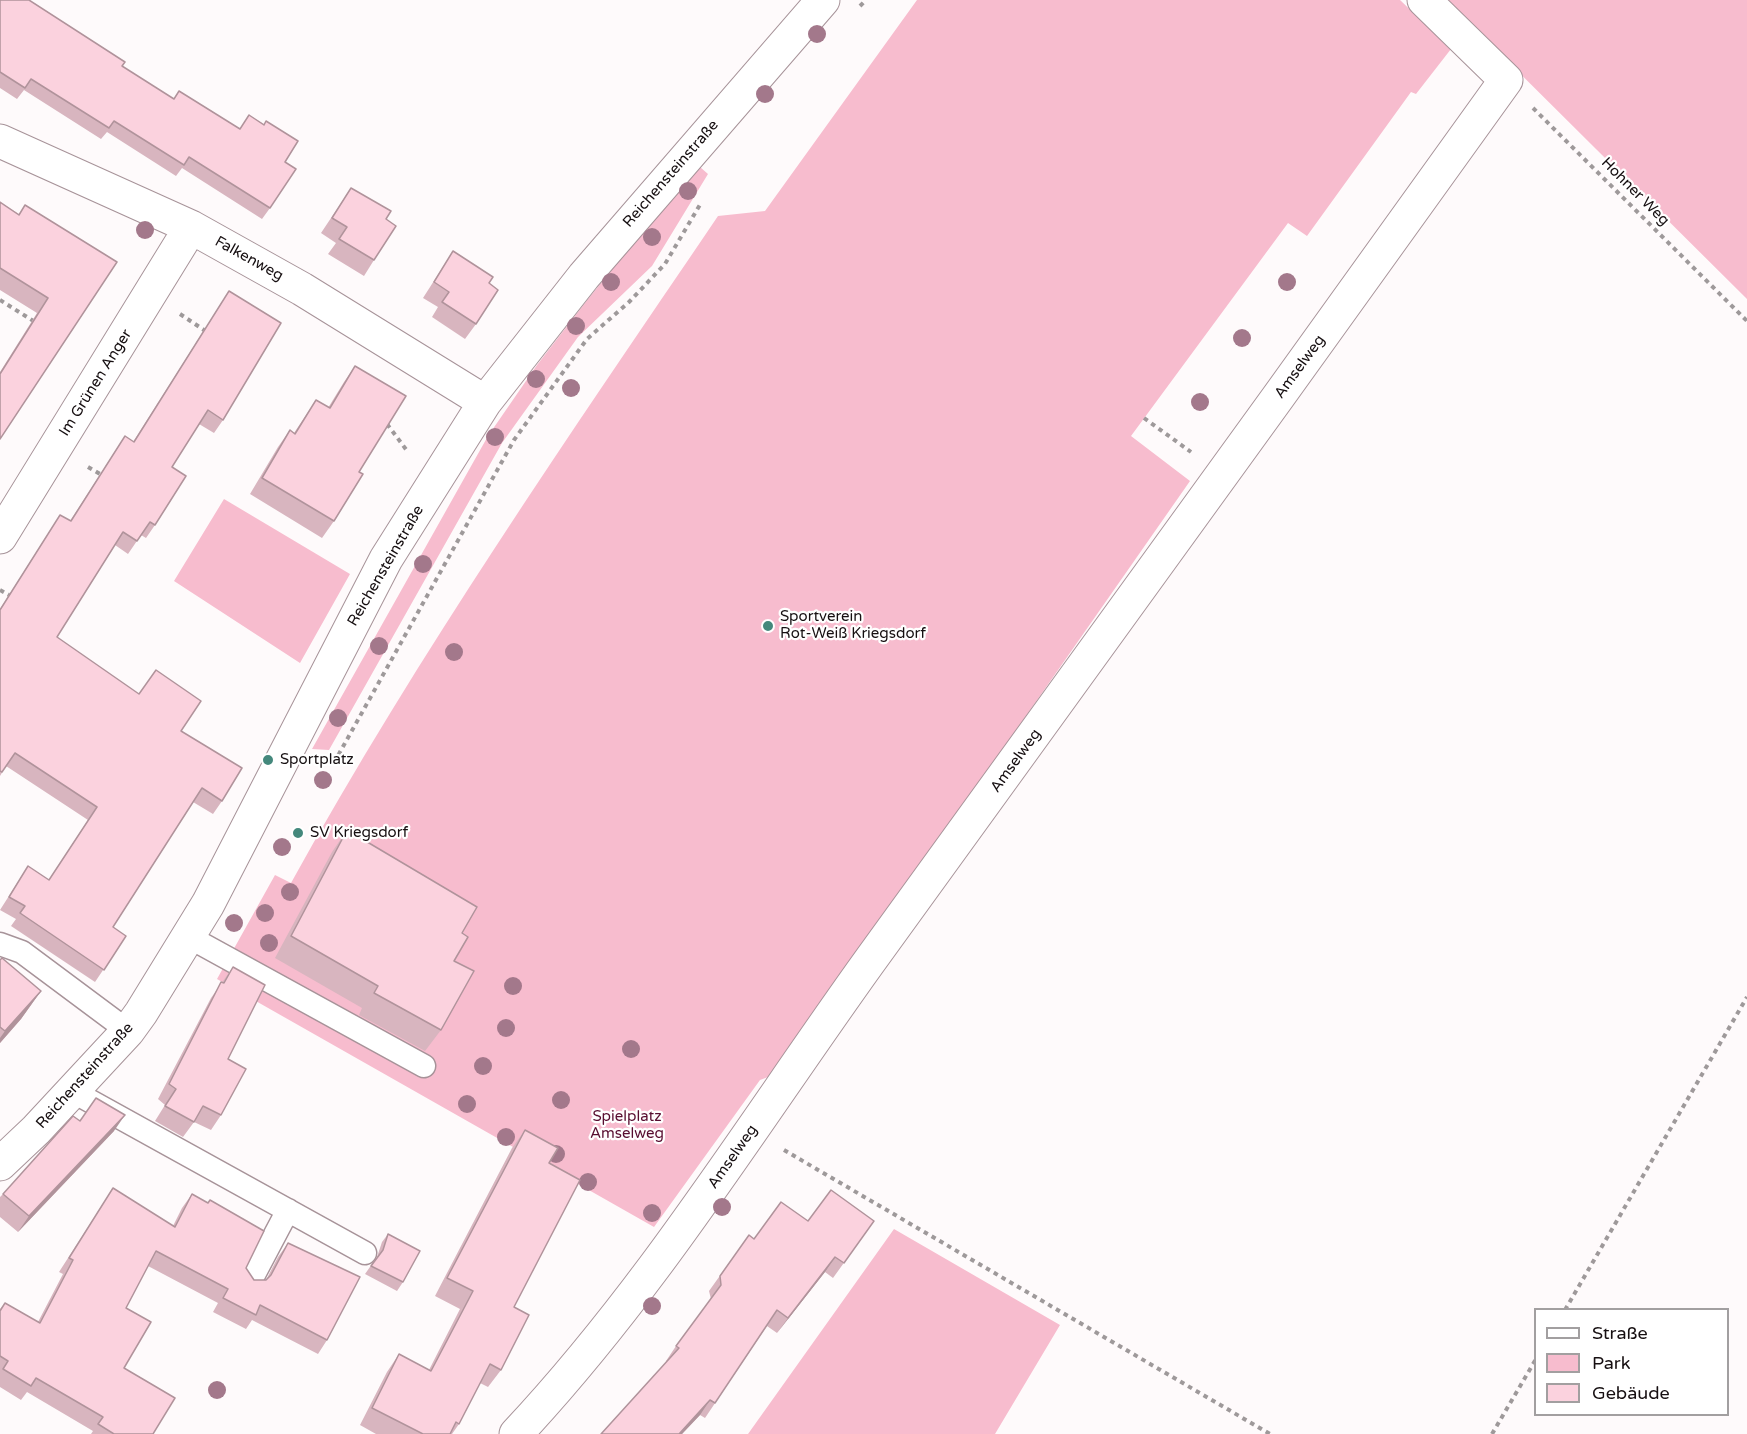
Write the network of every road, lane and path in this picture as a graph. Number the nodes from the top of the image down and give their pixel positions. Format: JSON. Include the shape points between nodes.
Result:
{"nodes":[{"id":1,"x":823,"y":0,"type":"edge"},
{"id":2,"x":866,"y":0,"type":"edge"},
{"id":3,"x":1424,"y":0,"type":"edge"},
{"id":4,"x":858,"y":9,"type":"dead end"},
{"id":5,"x":1506,"y":80,"type":"junction"},
{"id":6,"x":0,"y":141,"type":"edge"},
{"id":7,"x":701,"y":202,"type":"dead end"},
{"id":8,"x":191,"y":227,"type":"junction"},
{"id":9,"x":0,"y":300,"type":"edge"},
{"id":10,"x":24,"y":305,"type":"dead end"},
{"id":11,"x":20,"y":312,"type":"junction"},
{"id":12,"x":1747,"y":321,"type":"edge"},
{"id":13,"x":39,"y":325,"type":"edge"},
{"id":14,"x":485,"y":402,"type":"junction"},
{"id":15,"x":1144,"y":418,"type":"dead end"},
{"id":16,"x":1222,"y":476,"type":"junction"},
{"id":17,"x":0,"y":537,"type":"edge"},
{"id":18,"x":0,"y":590,"type":"edge"},
{"id":19,"x":9,"y":595,"type":"edge"},
{"id":20,"x":320,"y":762,"type":"dead end"},
{"id":21,"x":189,"y":937,"type":"junction"},
{"id":22,"x":0,"y":944,"type":"edge"},
{"id":23,"x":1747,"y":997,"type":"edge"},
{"id":24,"x":128,"y":1031,"type":"junction"},
{"id":25,"x":424,"y":1066,"type":"dead end"},
{"id":26,"x":72,"y":1091,"type":"junction"},
{"id":27,"x":751,"y":1131,"type":"junction"},
{"id":28,"x":0,"y":1164,"type":"edge"},
{"id":29,"x":288,"y":1210,"type":"junction"},
{"id":30,"x":365,"y":1253,"type":"dead end"},
{"id":31,"x":250,"y":1282,"type":"edge"},
{"id":32,"x":1566,"y":1308,"type":"edge"},
{"id":33,"x":1534,"y":1362,"type":"edge"},
{"id":34,"x":516,"y":1434,"type":"edge"},
{"id":35,"x":1270,"y":1434,"type":"edge"},
{"id":36,"x":1492,"y":1434,"type":"edge"}],
"edges":[{"from":1,"to":14,"type":"street","name":"Reichensteinstraße","via":[[584,276]]},
{"from":2,"to":4,"type":"path"},
{"from":3,"to":5,"type":"street"},
{"from":5,"to":12,"type":"path","name":"Hohner Weg"},
{"from":5,"to":16,"type":"street","name":"Amselweg"},
{"from":6,"to":8,"type":"street","name":"Falkenweg"},
{"from":7,"to":20,"type":"path","via":[[665,264],[587,339],[514,440],[335,761]]},
{"from":8,"to":14,"type":"street","name":"Falkenweg","via":[[302,289]]},
{"from":8,"to":17,"type":"street","name":"Im Grünen Anger"},
{"from":9,"to":11,"type":"path"},
{"from":10,"to":11,"type":"path"},
{"from":11,"to":13,"type":"path"},
{"from":14,"to":21,"type":"street","name":"Reichensteinstraße","via":[[386,559]]},
{"from":15,"to":16,"type":"path"},
{"from":16,"to":27,"type":"street","name":"Amselweg"},
{"from":18,"to":19,"type":"path"},
{"from":21,"to":24,"type":"street","name":"Reichensteinstraße"},
{"from":21,"to":25,"type":"lane"},
{"from":22,"to":24,"type":"lane","via":[[22,952]]},
{"from":23,"to":32,"type":"path"},
{"from":24,"to":26,"type":"street","name":"Reichensteinstraße"},
{"from":26,"to":28,"type":"street","name":"Reichensteinstraße"},
{"from":26,"to":29,"type":"lane"},
{"from":27,"to":34,"type":"street","name":"Amselweg","via":[[614,1322]]},
{"from":27,"to":35,"type":"path"},
{"from":29,"to":30,"type":"lane"},
{"from":29,"to":31,"type":"lane"},
{"from":33,"to":36,"type":"path"}]}
